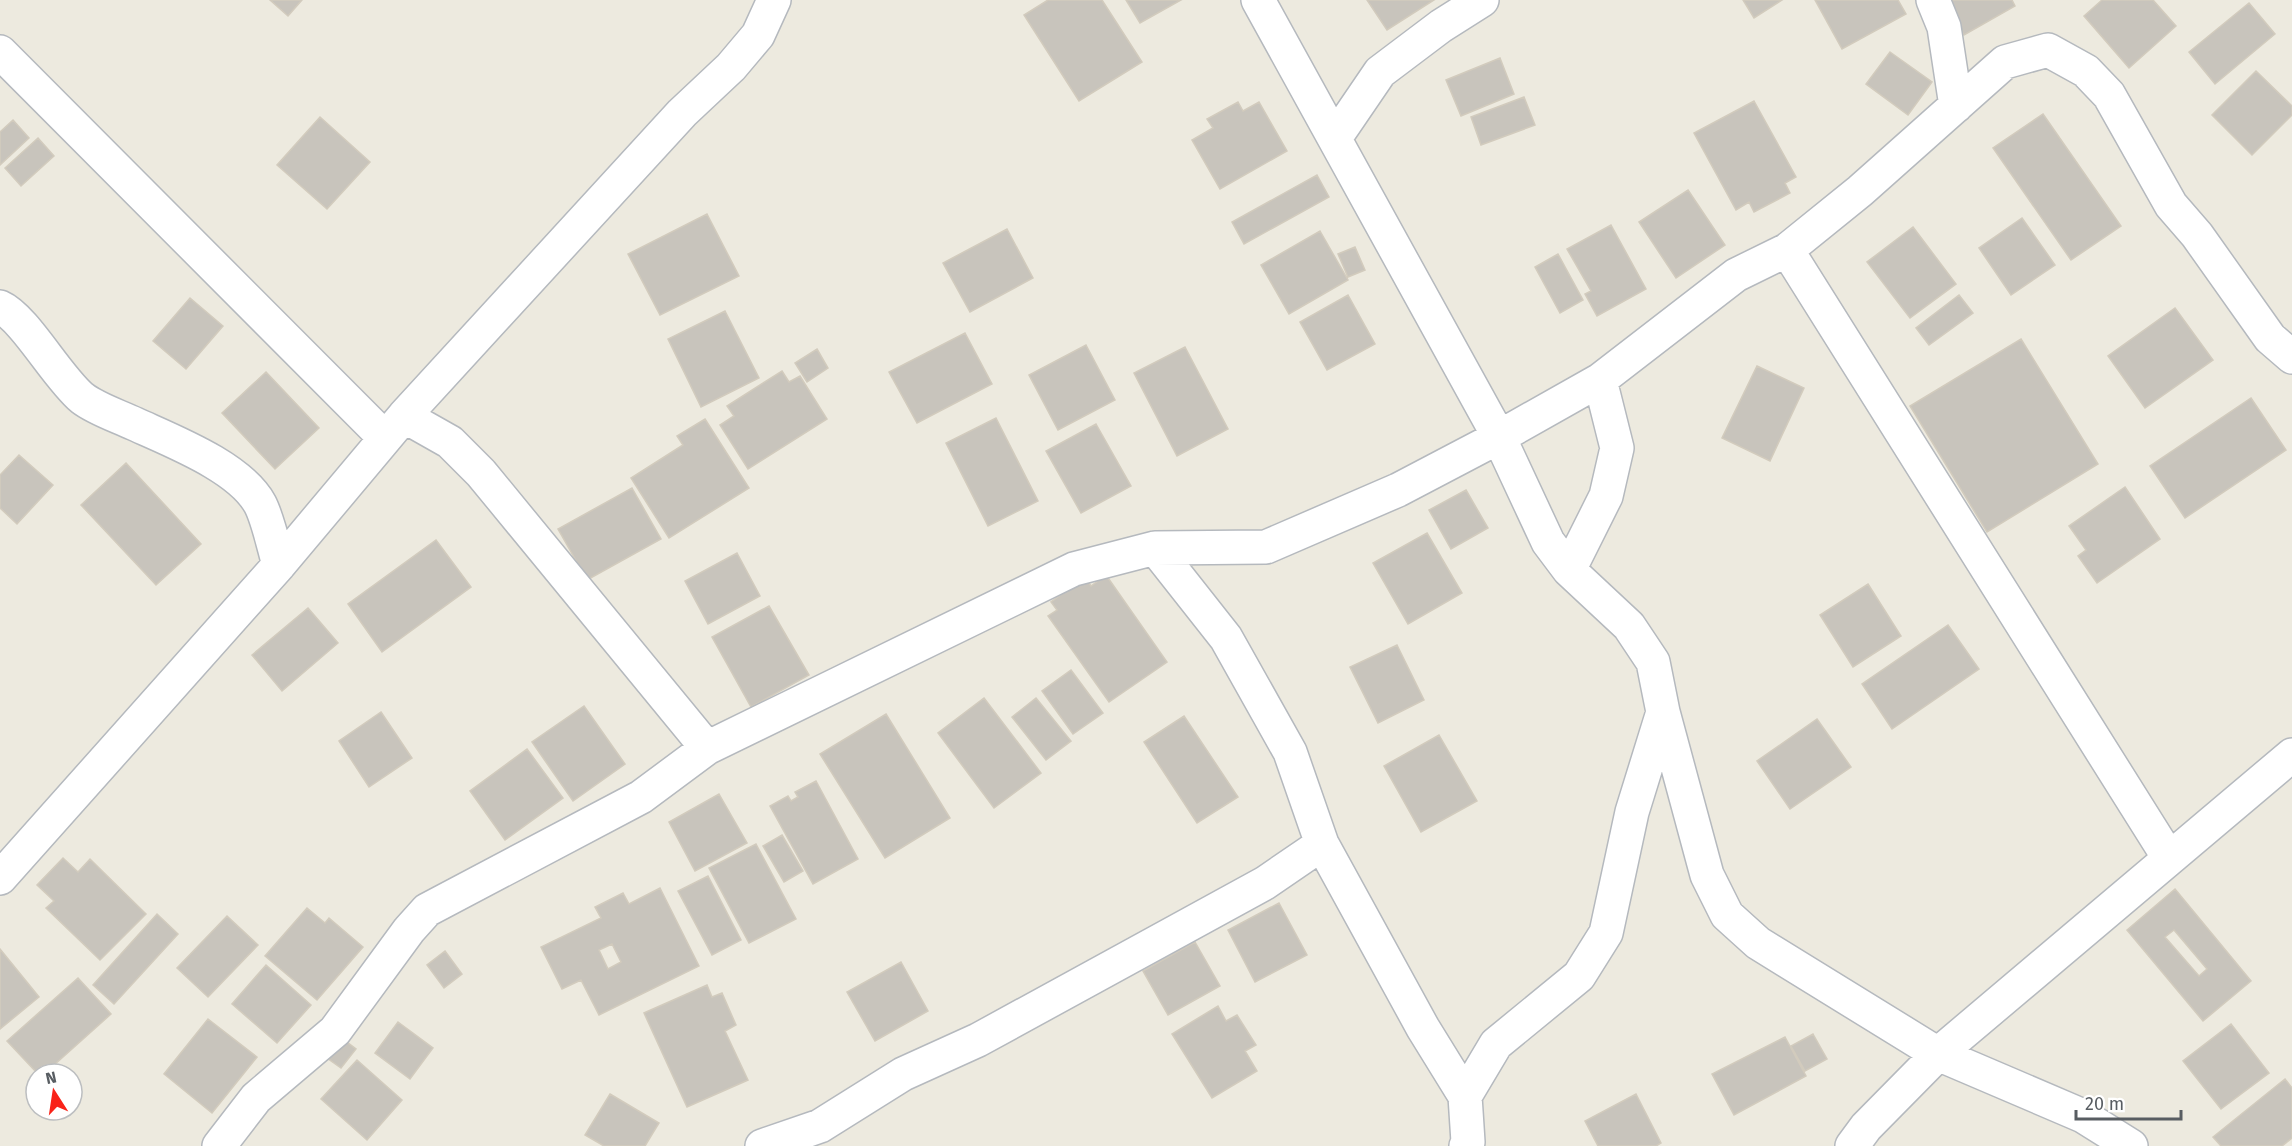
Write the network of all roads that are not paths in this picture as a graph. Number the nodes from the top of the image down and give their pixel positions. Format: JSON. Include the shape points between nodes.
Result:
{"nodes":[{"id":1,"x":774,"y":0,"type":"edge"},
{"id":2,"x":1258,"y":0,"type":"edge"},
{"id":3,"x":1482,"y":0,"type":"edge"},
{"id":4,"x":1933,"y":0,"type":"edge"},
{"id":5,"x":0,"y":52,"type":"edge"},
{"id":6,"x":1956,"y":106,"type":"junction"},
{"id":7,"x":1335,"y":138,"type":"junction"},
{"id":8,"x":1787,"y":250,"type":"junction"},
{"id":9,"x":0,"y":307,"type":"edge"},
{"id":10,"x":2292,"y":357,"type":"edge"},
{"id":11,"x":1600,"y":380,"type":"junction"},
{"id":12,"x":394,"y":427,"type":"junction"},
{"id":13,"x":1499,"y":437,"type":"junction"},
{"id":14,"x":1155,"y":548,"type":"junction"},
{"id":15,"x":279,"y":565,"type":"junction"},
{"id":16,"x":1569,"y":570,"type":"junction"},
{"id":17,"x":1663,"y":712,"type":"junction"},
{"id":18,"x":707,"y":748,"type":"junction"},
{"id":19,"x":2292,"y":755,"type":"edge"},
{"id":20,"x":1322,"y":844,"type":"junction"},
{"id":21,"x":2169,"y":858,"type":"junction"},
{"id":22,"x":0,"y":878,"type":"edge"},
{"id":23,"x":1938,"y":1054,"type":"junction"},
{"id":24,"x":1465,"y":1096,"type":"junction"},
{"id":25,"x":219,"y":1146,"type":"edge"},
{"id":26,"x":762,"y":1146,"type":"edge"},
{"id":27,"x":1466,"y":1146,"type":"edge"},
{"id":28,"x":1852,"y":1146,"type":"edge"},
{"id":29,"x":2131,"y":1146,"type":"edge"}],
"edges":[{"from":1,"to":12,"type":"street","via":[[758,35],[731,67],[682,113]]},
{"from":2,"to":7,"type":"street"},
{"from":3,"to":7,"type":"street","via":[[1380,72]]},
{"from":4,"to":6,"type":"street","via":[[1944,27]]},
{"from":5,"to":12,"type":"street"},
{"from":6,"to":8,"type":"street"},
{"from":6,"to":10,"type":"street","via":[[2005,63],[2048,50],[2086,71],[2109,95],[2171,205],[2270,338]]},
{"from":7,"to":13,"type":"street"},
{"from":8,"to":11,"type":"street","via":[[1736,275]]},
{"from":8,"to":21,"type":"street"},
{"from":9,"to":15,"type":"street","via":[[23,327],[68,386],[85,400],[206,457],[244,484],[260,504]]},
{"from":11,"to":13,"type":"street"},
{"from":11,"to":16,"type":"street","via":[[1617,448],[1606,496]]},
{"from":12,"to":15,"type":"street"},
{"from":12,"to":18,"type":"street","via":[[450,442],[481,473]]},
{"from":13,"to":14,"type":"street","via":[[1398,490],[1266,547]]},
{"from":13,"to":16,"type":"street","via":[[1548,542]]},
{"from":14,"to":18,"type":"street","via":[[1074,569]]},
{"from":14,"to":20,"type":"street","via":[[1226,638],[1290,752]]},
{"from":15,"to":22,"type":"street"},
{"from":16,"to":17,"type":"street","via":[[1629,626],[1653,662]]},
{"from":17,"to":23,"type":"street","via":[[1707,875],[1727,915],[1758,943]]},
{"from":17,"to":24,"type":"street","via":[[1632,812],[1606,933],[1579,976],[1496,1044]]},
{"from":18,"to":25,"type":"street","via":[[641,797],[427,910],[335,1031],[256,1098]]},
{"from":19,"to":21,"type":"street"},
{"from":20,"to":24,"type":"street"},
{"from":20,"to":26,"type":"street","via":[[1265,883],[978,1040],[903,1074],[820,1126]]},
{"from":21,"to":23,"type":"street"},
{"from":23,"to":28,"type":"street"},
{"from":23,"to":29,"type":"street","via":[[2083,1116]]},
{"from":24,"to":27,"type":"street"}]}
